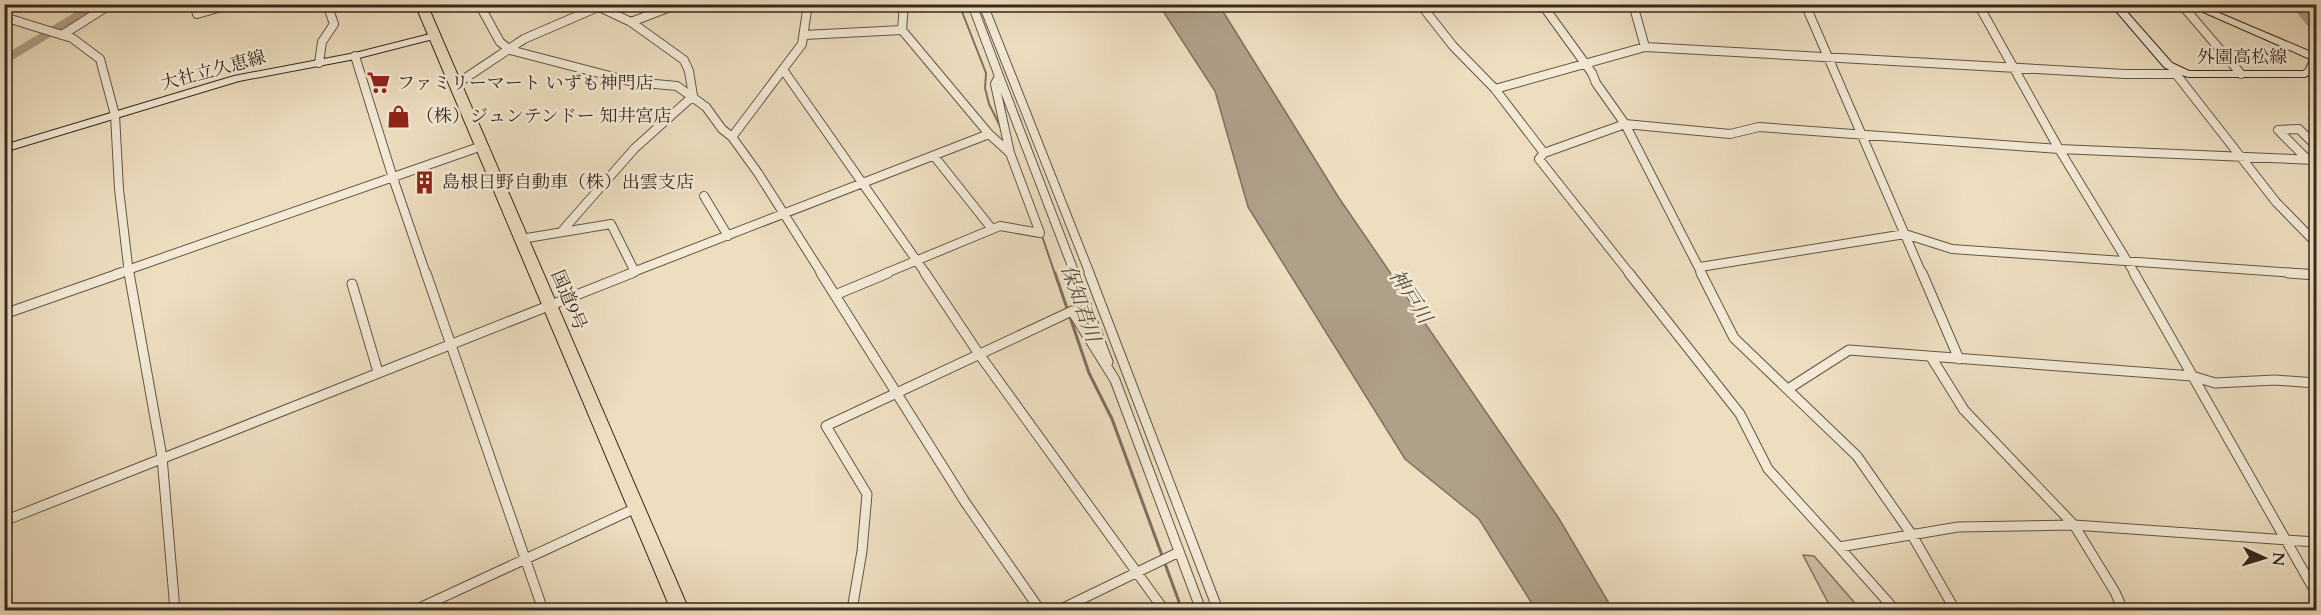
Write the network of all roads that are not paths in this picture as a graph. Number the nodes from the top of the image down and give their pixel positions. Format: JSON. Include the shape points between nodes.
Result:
{"nodes":[{"id":1,"x":111,"y":4,"type":"edge"},
{"id":2,"x":194,"y":4,"type":"edge"},
{"id":3,"x":232,"y":4,"type":"edge"},
{"id":4,"x":327,"y":4,"type":"edge"},
{"id":5,"x":420,"y":4,"type":"edge"},
{"id":6,"x":478,"y":4,"type":"edge"},
{"id":7,"x":678,"y":4,"type":"edge"},
{"id":8,"x":808,"y":4,"type":"edge"},
{"id":9,"x":904,"y":4,"type":"edge"},
{"id":10,"x":972,"y":4,"type":"edge"},
{"id":11,"x":983,"y":4,"type":"edge"},
{"id":12,"x":1420,"y":4,"type":"edge"},
{"id":13,"x":1542,"y":4,"type":"edge"},
{"id":14,"x":1633,"y":4,"type":"edge"},
{"id":15,"x":1805,"y":4,"type":"edge"},
{"id":16,"x":1978,"y":4,"type":"edge"},
{"id":17,"x":2114,"y":4,"type":"edge"},
{"id":18,"x":2181,"y":4,"type":"edge"},
{"id":19,"x":2189,"y":4,"type":"edge"},
{"id":20,"x":600,"y":6,"type":"edge"},
{"id":21,"x":4,"y":16,"type":"edge"},
{"id":22,"x":631,"y":22,"type":"junction"},
{"id":23,"x":902,"y":30,"type":"junction"},
{"id":24,"x":62,"y":34,"type":"junction"},
{"id":25,"x":804,"y":35,"type":"junction"},
{"id":26,"x":434,"y":36,"type":"junction"},
{"id":27,"x":1645,"y":48,"type":"junction"},
{"id":28,"x":510,"y":50,"type":"junction"},
{"id":29,"x":356,"y":56,"type":"junction"},
{"id":30,"x":1829,"y":57,"type":"junction"},
{"id":31,"x":2315,"y":58,"type":"edge"},
{"id":32,"x":319,"y":63,"type":"junction"},
{"id":33,"x":1584,"y":64,"type":"junction"},
{"id":34,"x":2014,"y":68,"type":"junction"},
{"id":35,"x":784,"y":71,"type":"junction"},
{"id":36,"x":2177,"y":73,"type":"junction"},
{"id":37,"x":2241,"y":74,"type":"junction"},
{"id":38,"x":999,"y":76,"type":"junction"},
{"id":39,"x":455,"y":85,"type":"junction"},
{"id":40,"x":1495,"y":89,"type":"junction"},
{"id":41,"x":693,"y":96,"type":"junction"},
{"id":42,"x":115,"y":115,"type":"junction"},
{"id":43,"x":1625,"y":124,"type":"junction"},
{"id":44,"x":989,"y":134,"type":"junction"},
{"id":45,"x":1861,"y":134,"type":"junction"},
{"id":46,"x":732,"y":137,"type":"junction"},
{"id":47,"x":482,"y":146,"type":"junction"},
{"id":48,"x":2316,"y":146,"type":"edge"},
{"id":49,"x":4,"y":149,"type":"edge"},
{"id":50,"x":2059,"y":149,"type":"junction"},
{"id":51,"x":1010,"y":153,"type":"junction"},
{"id":52,"x":1544,"y":153,"type":"junction"},
{"id":53,"x":934,"y":156,"type":"junction"},
{"id":54,"x":2241,"y":156,"type":"junction"},
{"id":55,"x":2312,"y":160,"type":"edge"},
{"id":56,"x":393,"y":178,"type":"junction"},
{"id":57,"x":864,"y":183,"type":"junction"},
{"id":58,"x":704,"y":196,"type":"dead end"},
{"id":59,"x":785,"y":215,"type":"junction"},
{"id":60,"x":992,"y":229,"type":"junction"},
{"id":61,"x":562,"y":231,"type":"junction"},
{"id":62,"x":1905,"y":234,"type":"junction"},
{"id":63,"x":728,"y":236,"type":"junction"},
{"id":64,"x":521,"y":239,"type":"junction"},
{"id":65,"x":2316,"y":243,"type":"edge"},
{"id":66,"x":2127,"y":260,"type":"junction"},
{"id":67,"x":917,"y":261,"type":"junction"},
{"id":68,"x":1700,"y":267,"type":"junction"},
{"id":69,"x":128,"y":270,"type":"junction"},
{"id":70,"x":635,"y":272,"type":"junction"},
{"id":71,"x":2316,"y":275,"type":"edge"},
{"id":72,"x":352,"y":284,"type":"dead end"},
{"id":73,"x":835,"y":295,"type":"junction"},
{"id":74,"x":550,"y":305,"type":"junction"},
{"id":75,"x":4,"y":314,"type":"edge"},
{"id":76,"x":450,"y":344,"type":"junction"},
{"id":77,"x":979,"y":354,"type":"junction"},
{"id":78,"x":1931,"y":357,"type":"junction"},
{"id":79,"x":1959,"y":359,"type":"junction"},
{"id":80,"x":378,"y":372,"type":"junction"},
{"id":81,"x":2192,"y":376,"type":"junction"},
{"id":82,"x":1115,"y":380,"type":"junction"},
{"id":83,"x":2316,"y":383,"type":"edge"},
{"id":84,"x":1788,"y":389,"type":"junction"},
{"id":85,"x":896,"y":393,"type":"junction"},
{"id":86,"x":162,"y":457,"type":"junction"},
{"id":87,"x":636,"y":508,"type":"junction"},
{"id":88,"x":4,"y":520,"type":"edge"},
{"id":89,"x":2074,"y":525,"type":"junction"},
{"id":90,"x":1912,"y":535,"type":"junction"},
{"id":91,"x":2285,"y":539,"type":"junction"},
{"id":92,"x":2316,"y":542,"type":"edge"},
{"id":93,"x":1839,"y":547,"type":"junction"},
{"id":94,"x":1179,"y":552,"type":"junction"},
{"id":95,"x":525,"y":559,"type":"junction"},
{"id":96,"x":1136,"y":572,"type":"junction"},
{"id":97,"x":2316,"y":593,"type":"edge"},
{"id":98,"x":175,"y":610,"type":"edge"},
{"id":99,"x":415,"y":610,"type":"edge"},
{"id":100,"x":543,"y":610,"type":"edge"},
{"id":101,"x":680,"y":610,"type":"edge"},
{"id":102,"x":852,"y":610,"type":"edge"},
{"id":103,"x":1040,"y":610,"type":"edge"},
{"id":104,"x":1059,"y":610,"type":"edge"},
{"id":105,"x":1164,"y":610,"type":"edge"},
{"id":106,"x":1201,"y":610,"type":"edge"},
{"id":107,"x":1218,"y":610,"type":"edge"},
{"id":108,"x":1895,"y":610,"type":"edge"},
{"id":109,"x":1955,"y":610,"type":"edge"},
{"id":110,"x":2123,"y":610,"type":"edge"}],
"edges":[{"from":1,"to":24,"type":"street"},
{"from":2,"to":3,"type":"street","via":[[197,14]]},
{"from":4,"to":32,"type":"street","via":[[334,24],[324,35]]},
{"from":5,"to":26,"type":"highway","name":"国道9号"},
{"from":6,"to":28,"type":"street","via":[[500,42]]},
{"from":7,"to":22,"type":"street"},
{"from":8,"to":25,"type":"street"},
{"from":9,"to":23,"type":"street"},
{"from":10,"to":38,"type":"street"},
{"from":11,"to":107,"type":"street"},
{"from":12,"to":40,"type":"street","via":[[1453,46]]},
{"from":13,"to":33,"type":"street"},
{"from":14,"to":27,"type":"street"},
{"from":15,"to":30,"type":"street"},
{"from":16,"to":34,"type":"street"},
{"from":17,"to":36,"type":"main road","name":"外園高松線"},
{"from":18,"to":37,"type":"street"},
{"from":19,"to":31,"type":"main road","name":"外園高松線"},
{"from":20,"to":22,"type":"street"},
{"from":20,"to":28,"type":"street","via":[[524,39]]},
{"from":21,"to":24,"type":"street"},
{"from":22,"to":41,"type":"street","via":[[684,60]]},
{"from":23,"to":25,"type":"street"},
{"from":23,"to":44,"type":"street"},
{"from":24,"to":42,"type":"street","via":[[100,59]]},
{"from":25,"to":35,"type":"street"},
{"from":26,"to":29,"type":"main road","name":"大社立久恵線"},
{"from":26,"to":39,"type":"highway","name":"国道9号"},
{"from":27,"to":30,"type":"street"},
{"from":27,"to":33,"type":"street"},
{"from":28,"to":39,"type":"street"},
{"from":28,"to":41,"type":"street","via":[[633,82],[677,86]]},
{"from":29,"to":32,"type":"main road","name":"大社立久恵線"},
{"from":29,"to":56,"type":"street"},
{"from":30,"to":34,"type":"street"},
{"from":30,"to":45,"type":"street"},
{"from":31,"to":37,"type":"main road","name":"外園高松線","via":[[2311,71],[2305,74]]},
{"from":32,"to":42,"type":"main road","name":"大社立久恵線","via":[[259,73]]},
{"from":33,"to":40,"type":"street"},
{"from":33,"to":43,"type":"street"},
{"from":34,"to":36,"type":"street"},
{"from":34,"to":50,"type":"street"},
{"from":35,"to":46,"type":"street"},
{"from":35,"to":57,"type":"street"},
{"from":36,"to":37,"type":"main road","name":"外園高松線"},
{"from":36,"to":54,"type":"street"},
{"from":38,"to":51,"type":"street","via":[[995,84]]},
{"from":38,"to":82,"type":"street"},
{"from":39,"to":47,"type":"highway","name":"国道9号"},
{"from":40,"to":52,"type":"street"},
{"from":41,"to":46,"type":"street"},
{"from":41,"to":61,"type":"street","via":[[635,148]]},
{"from":42,"to":49,"type":"main road","name":"大社立久恵線"},
{"from":42,"to":69,"type":"street"},
{"from":43,"to":45,"type":"street","via":[[1730,134],[1759,127]]},
{"from":43,"to":52,"type":"street"},
{"from":43,"to":68,"type":"street"},
{"from":44,"to":51,"type":"street"},
{"from":44,"to":53,"type":"street"},
{"from":45,"to":50,"type":"street"},
{"from":45,"to":62,"type":"street"},
{"from":46,"to":59,"type":"street"},
{"from":47,"to":56,"type":"street"},
{"from":47,"to":64,"type":"highway","name":"国道9号"},
{"from":48,"to":55,"type":"street","via":[[2299,129],[2278,130]]},
{"from":50,"to":54,"type":"street"},
{"from":50,"to":66,"type":"street"},
{"from":51,"to":60,"type":"street","via":[[1040,233],[1000,226]]},
{"from":52,"to":93,"type":"street","via":[[1539,159],[1740,414],[1767,469]]},
{"from":53,"to":57,"type":"street"},
{"from":53,"to":60,"type":"street"},
{"from":54,"to":55,"type":"street"},
{"from":54,"to":65,"type":"street","via":[[2276,202]]},
{"from":56,"to":69,"type":"street"},
{"from":56,"to":76,"type":"street"},
{"from":57,"to":59,"type":"street"},
{"from":57,"to":67,"type":"street"},
{"from":58,"to":63,"type":"street"},
{"from":59,"to":63,"type":"street"},
{"from":59,"to":73,"type":"street"},
{"from":60,"to":67,"type":"street"},
{"from":61,"to":64,"type":"street"},
{"from":61,"to":70,"type":"street","via":[[611,224]]},
{"from":62,"to":66,"type":"street","via":[[1953,249]]},
{"from":62,"to":68,"type":"street"},
{"from":62,"to":79,"type":"street"},
{"from":63,"to":70,"type":"street"},
{"from":64,"to":74,"type":"highway","name":"国道9号"},
{"from":66,"to":71,"type":"street"},
{"from":66,"to":81,"type":"street"},
{"from":67,"to":73,"type":"street"},
{"from":67,"to":77,"type":"street"},
{"from":68,"to":84,"type":"street","via":[[1734,338]]},
{"from":69,"to":75,"type":"street"},
{"from":69,"to":86,"type":"street"},
{"from":70,"to":74,"type":"street"},
{"from":72,"to":80,"type":"street"},
{"from":73,"to":85,"type":"street"},
{"from":74,"to":76,"type":"street"},
{"from":74,"to":87,"type":"highway","name":"国道9号"},
{"from":76,"to":80,"type":"street"},
{"from":76,"to":95,"type":"street"},
{"from":77,"to":82,"type":"street","via":[[1072,311]]},
{"from":77,"to":85,"type":"street"},
{"from":77,"to":96,"type":"street"},
{"from":78,"to":79,"type":"street"},
{"from":78,"to":84,"type":"street","via":[[1849,350]]},
{"from":78,"to":89,"type":"street","via":[[1964,410]]},
{"from":79,"to":81,"type":"street"},
{"from":80,"to":86,"type":"street"},
{"from":81,"to":83,"type":"street","via":[[2215,383]]},
{"from":81,"to":91,"type":"street"},
{"from":82,"to":94,"type":"street"},
{"from":84,"to":90,"type":"street","via":[[1857,456]]},
{"from":85,"to":102,"type":"street","via":[[826,426],[867,494]]},
{"from":85,"to":103,"type":"street"},
{"from":86,"to":88,"type":"street"},
{"from":86,"to":98,"type":"street"},
{"from":87,"to":95,"type":"street"},
{"from":87,"to":101,"type":"highway","name":"国道9号"},
{"from":89,"to":90,"type":"street","via":[[1958,526]]},
{"from":89,"to":91,"type":"street"},
{"from":89,"to":110,"type":"street"},
{"from":90,"to":93,"type":"street"},
{"from":90,"to":109,"type":"street"},
{"from":91,"to":92,"type":"street"},
{"from":91,"to":97,"type":"street"},
{"from":93,"to":108,"type":"street"},
{"from":94,"to":96,"type":"street"},
{"from":94,"to":106,"type":"street"},
{"from":95,"to":99,"type":"street"},
{"from":95,"to":100,"type":"street"},
{"from":96,"to":104,"type":"street"},
{"from":96,"to":105,"type":"street"}]}
